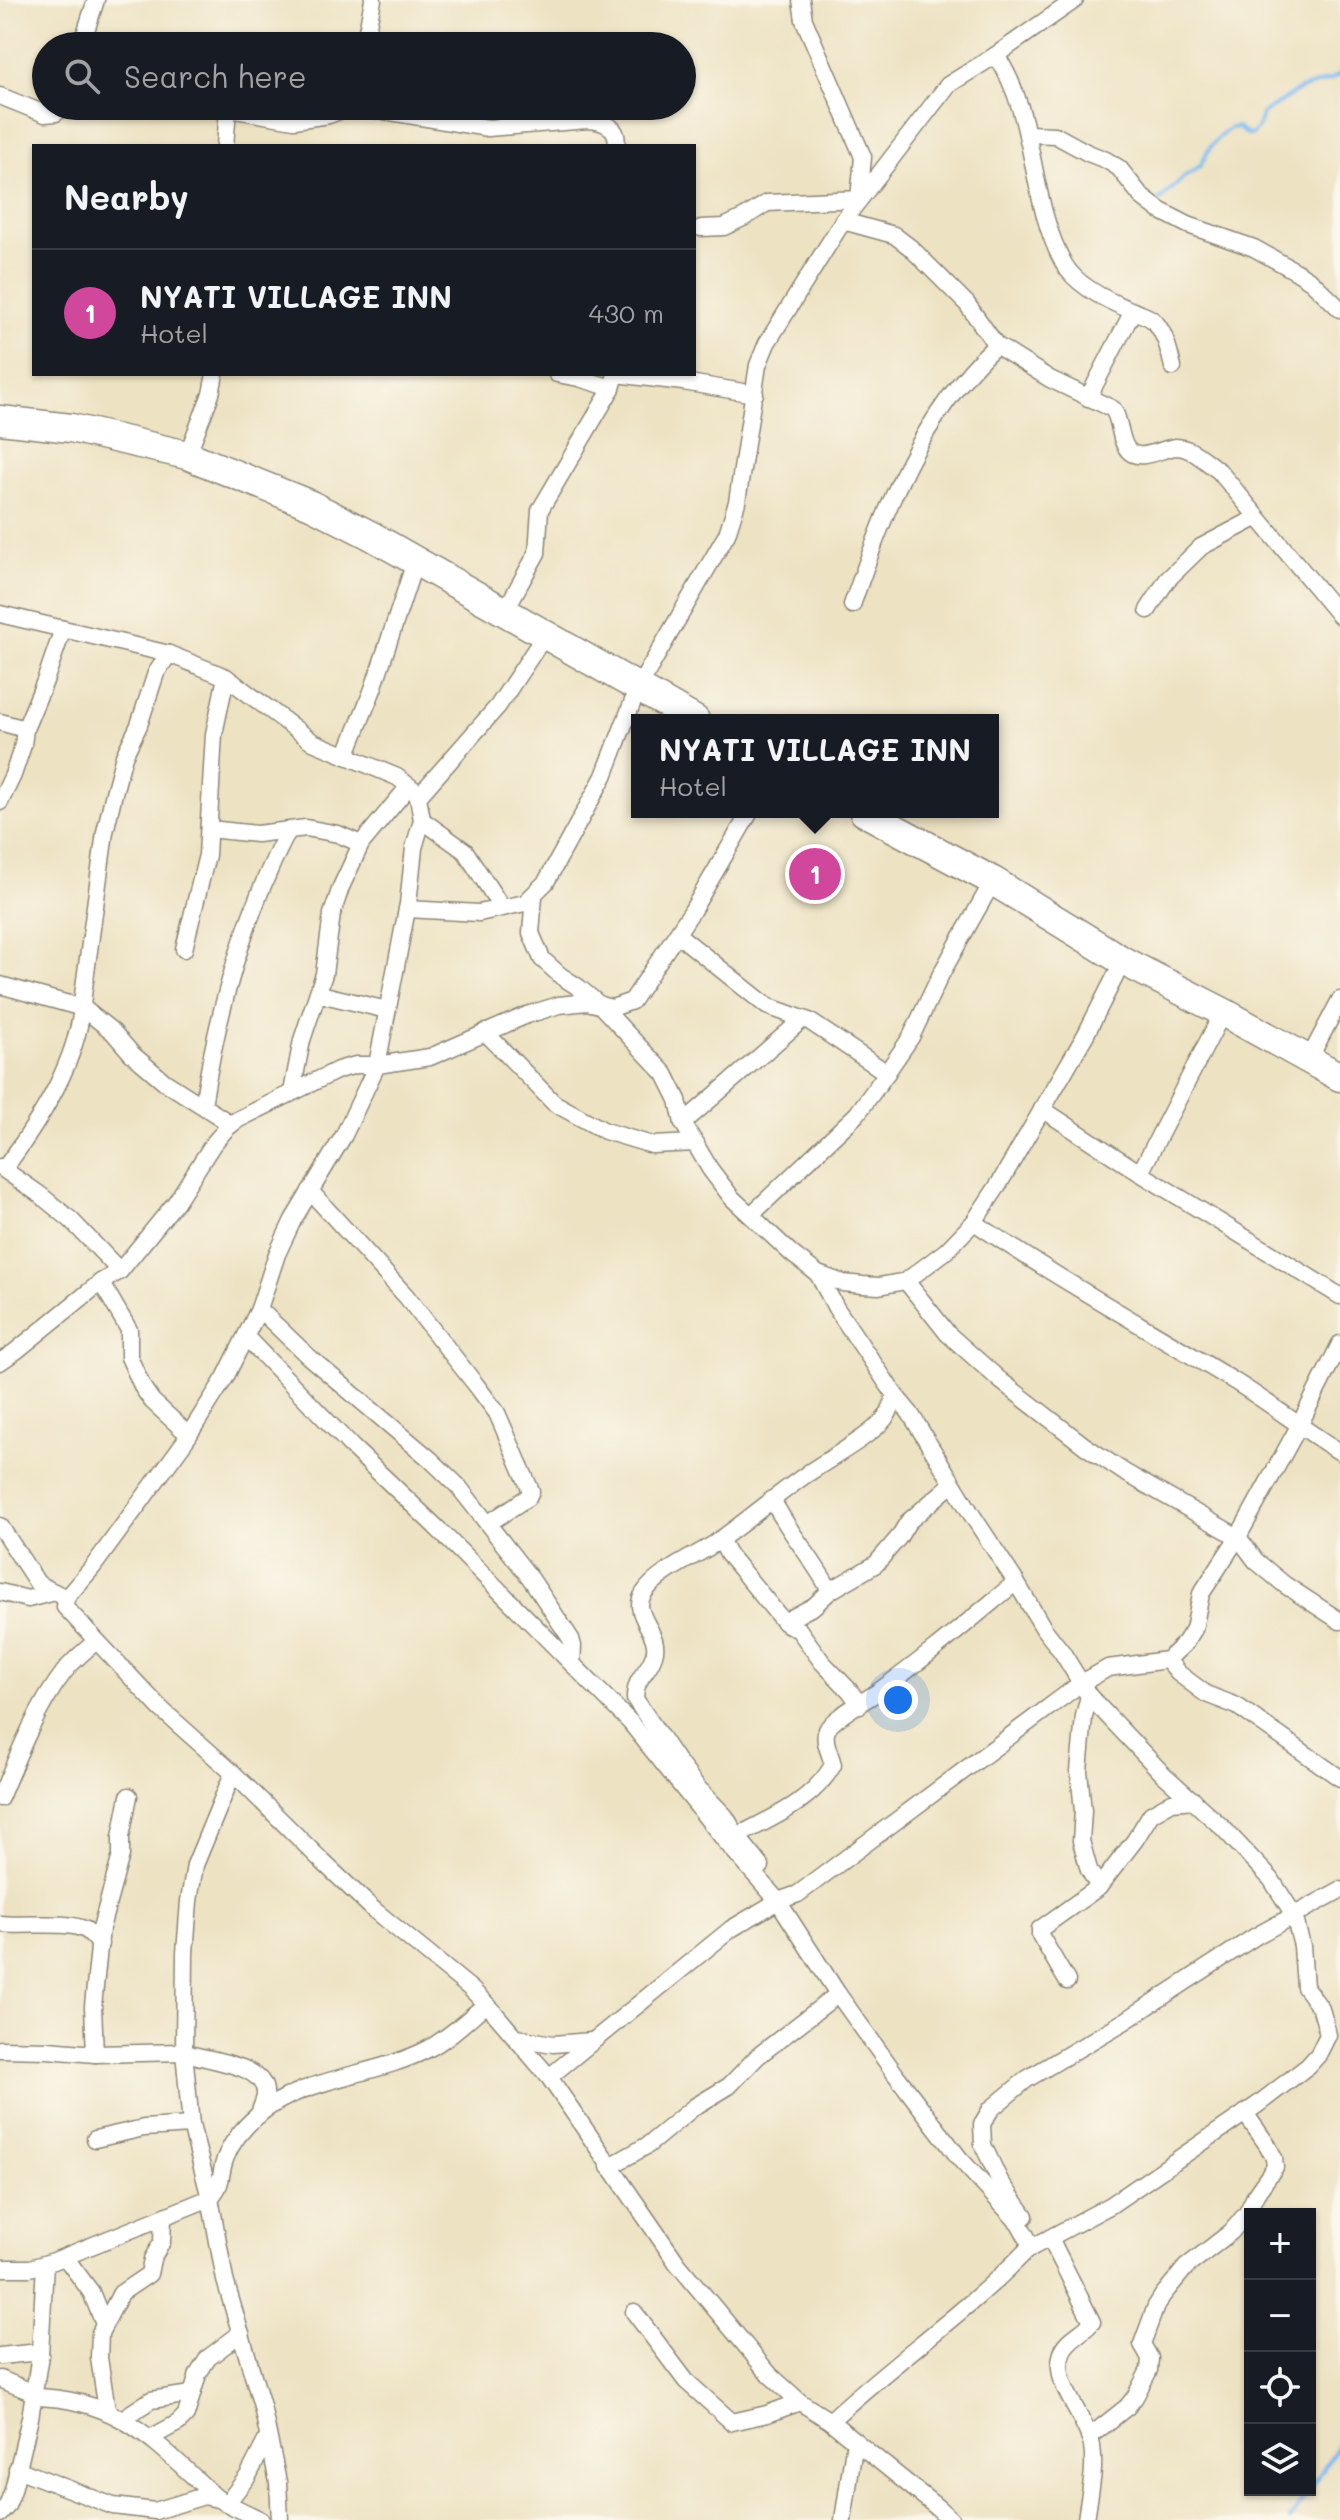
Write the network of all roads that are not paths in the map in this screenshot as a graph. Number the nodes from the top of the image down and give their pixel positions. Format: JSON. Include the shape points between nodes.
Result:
{"nodes":[{"id":1,"x":96,"y":0,"type":"edge"},
{"id":2,"x":373,"y":0,"type":"edge"},
{"id":3,"x":801,"y":0,"type":"edge"},
{"id":4,"x":1075,"y":0,"type":"edge"},
{"id":5,"x":86,"y":32,"type":"edge"},
{"id":6,"x":367,"y":32,"type":"edge"},
{"id":7,"x":996,"y":55,"type":"junction"},
{"id":8,"x":0,"y":96,"type":"edge"},
{"id":9,"x":32,"y":109,"type":"edge"},
{"id":10,"x":222,"y":120,"type":"edge"},
{"id":11,"x":439,"y":120,"type":"edge"},
{"id":12,"x":588,"y":120,"type":"edge"},
{"id":13,"x":588,"y":120,"type":"edge"},
{"id":14,"x":1027,"y":134,"type":"junction"},
{"id":15,"x":225,"y":144,"type":"edge"},
{"id":16,"x":616,"y":144,"type":"edge"},
{"id":17,"x":859,"y":199,"type":"junction"},
{"id":18,"x":843,"y":221,"type":"junction"},
{"id":19,"x":701,"y":228,"type":"dead end"},
{"id":20,"x":1340,"y":309,"type":"edge"},
{"id":21,"x":1133,"y":311,"type":"junction"},
{"id":22,"x":996,"y":345,"type":"junction"},
{"id":23,"x":1173,"y":367,"type":"dead end"},
{"id":24,"x":215,"y":376,"type":"edge"},
{"id":25,"x":568,"y":376,"type":"edge"},
{"id":26,"x":615,"y":379,"type":"edge"},
{"id":27,"x":755,"y":394,"type":"junction"},
{"id":28,"x":1088,"y":398,"type":"junction"},
{"id":29,"x":0,"y":420,"type":"edge"},
{"id":30,"x":187,"y":455,"type":"junction"},
{"id":31,"x":1256,"y":518,"type":"junction"},
{"id":32,"x":415,"y":562,"type":"junction"},
{"id":33,"x":852,"y":605,"type":"dead end"},
{"id":34,"x":1148,"y":610,"type":"dead end"},
{"id":35,"x":505,"y":611,"type":"junction"},
{"id":36,"x":0,"y":614,"type":"edge"},
{"id":37,"x":1340,"y":616,"type":"edge"},
{"id":38,"x":63,"y":629,"type":"junction"},
{"id":39,"x":545,"y":635,"type":"junction"},
{"id":40,"x":169,"y":654,"type":"junction"},
{"id":41,"x":226,"y":677,"type":"junction"},
{"id":42,"x":638,"y":688,"type":"junction"},
{"id":43,"x":684,"y":714,"type":"edge"},
{"id":44,"x":0,"y":722,"type":"edge"},
{"id":45,"x":25,"y":729,"type":"junction"},
{"id":46,"x":346,"y":756,"type":"junction"},
{"id":47,"x":414,"y":792,"type":"junction"},
{"id":48,"x":0,"y":802,"type":"edge"},
{"id":49,"x":746,"y":818,"type":"edge"},
{"id":50,"x":875,"y":818,"type":"edge"},
{"id":51,"x":422,"y":820,"type":"junction"},
{"id":52,"x":209,"y":829,"type":"junction"},
{"id":53,"x":288,"y":831,"type":"junction"},
{"id":54,"x":361,"y":844,"type":"junction"},
{"id":55,"x":993,"y":881,"type":"junction"},
{"id":56,"x":534,"y":896,"type":"junction"},
{"id":57,"x":502,"y":908,"type":"junction"},
{"id":58,"x":407,"y":909,"type":"junction"},
{"id":59,"x":677,"y":934,"type":"junction"},
{"id":60,"x":184,"y":949,"type":"dead end"},
{"id":61,"x":1123,"y":961,"type":"junction"},
{"id":62,"x":0,"y":985,"type":"edge"},
{"id":63,"x":320,"y":994,"type":"junction"},
{"id":64,"x":1340,"y":1000,"type":"edge"},
{"id":65,"x":601,"y":1006,"type":"junction"},
{"id":66,"x":83,"y":1008,"type":"junction"},
{"id":67,"x":387,"y":1010,"type":"junction"},
{"id":68,"x":1223,"y":1012,"type":"junction"},
{"id":69,"x":803,"y":1019,"type":"junction"},
{"id":70,"x":485,"y":1032,"type":"junction"},
{"id":71,"x":1309,"y":1059,"type":"junction"},
{"id":72,"x":377,"y":1065,"type":"junction"},
{"id":73,"x":887,"y":1073,"type":"junction"},
{"id":74,"x":1340,"y":1077,"type":"edge"},
{"id":75,"x":292,"y":1092,"type":"junction"},
{"id":76,"x":203,"y":1105,"type":"junction"},
{"id":77,"x":1042,"y":1109,"type":"junction"},
{"id":78,"x":683,"y":1123,"type":"junction"},
{"id":79,"x":231,"y":1124,"type":"junction"},
{"id":80,"x":696,"y":1143,"type":"junction"},
{"id":81,"x":2,"y":1168,"type":"edge"},
{"id":82,"x":1140,"y":1173,"type":"junction"},
{"id":83,"x":310,"y":1191,"type":"junction"},
{"id":84,"x":751,"y":1215,"type":"junction"},
{"id":85,"x":974,"y":1222,"type":"junction"},
{"id":86,"x":120,"y":1271,"type":"junction"},
{"id":87,"x":818,"y":1274,"type":"junction"},
{"id":88,"x":906,"y":1281,"type":"junction"},
{"id":89,"x":101,"y":1282,"type":"junction"},
{"id":90,"x":1340,"y":1296,"type":"edge"},
{"id":91,"x":259,"y":1309,"type":"junction"},
{"id":92,"x":247,"y":1338,"type":"junction"},
{"id":93,"x":1340,"y":1344,"type":"edge"},
{"id":94,"x":0,"y":1362,"type":"edge"},
{"id":95,"x":895,"y":1395,"type":"junction"},
{"id":96,"x":1299,"y":1426,"type":"junction"},
{"id":97,"x":189,"y":1435,"type":"junction"},
{"id":98,"x":1340,"y":1452,"type":"edge"},
{"id":99,"x":952,"y":1484,"type":"junction"},
{"id":100,"x":772,"y":1499,"type":"junction"},
{"id":101,"x":489,"y":1523,"type":"junction"},
{"id":102,"x":0,"y":1526,"type":"edge"},
{"id":103,"x":1238,"y":1537,"type":"junction"},
{"id":104,"x":720,"y":1539,"type":"junction"},
{"id":105,"x":1016,"y":1582,"type":"junction"},
{"id":106,"x":830,"y":1591,"type":"junction"},
{"id":107,"x":0,"y":1592,"type":"edge"},
{"id":108,"x":60,"y":1595,"type":"junction"},
{"id":109,"x":1340,"y":1621,"type":"edge"},
{"id":110,"x":784,"y":1622,"type":"junction"},
{"id":111,"x":96,"y":1641,"type":"junction"},
{"id":112,"x":1167,"y":1660,"type":"junction"},
{"id":113,"x":572,"y":1664,"type":"junction"},
{"id":114,"x":1085,"y":1690,"type":"junction"},
{"id":115,"x":860,"y":1705,"type":"junction"},
{"id":116,"x":6,"y":1766,"type":"edge"},
{"id":117,"x":233,"y":1773,"type":"junction"},
{"id":118,"x":1340,"y":1778,"type":"edge"},
{"id":119,"x":129,"y":1796,"type":"dead end"},
{"id":120,"x":0,"y":1798,"type":"edge"},
{"id":121,"x":1194,"y":1800,"type":"junction"},
{"id":122,"x":737,"y":1836,"type":"junction"},
{"id":123,"x":1099,"y":1887,"type":"junction"},
{"id":124,"x":1340,"y":1890,"type":"edge"},
{"id":125,"x":784,"y":1899,"type":"junction"},
{"id":126,"x":1294,"y":1915,"type":"junction"},
{"id":127,"x":0,"y":1924,"type":"edge"},
{"id":128,"x":100,"y":1944,"type":"junction"},
{"id":129,"x":1067,"y":1981,"type":"dead end"},
{"id":130,"x":838,"y":1994,"type":"junction"},
{"id":131,"x":486,"y":2004,"type":"junction"},
{"id":132,"x":517,"y":2038,"type":"junction"},
{"id":133,"x":593,"y":2041,"type":"junction"},
{"id":134,"x":0,"y":2049,"type":"edge"},
{"id":135,"x":184,"y":2052,"type":"junction"},
{"id":136,"x":95,"y":2054,"type":"junction"},
{"id":137,"x":549,"y":2077,"type":"junction"},
{"id":138,"x":1245,"y":2113,"type":"junction"},
{"id":139,"x":259,"y":2115,"type":"junction"},
{"id":140,"x":191,"y":2125,"type":"junction"},
{"id":141,"x":95,"y":2139,"type":"dead end"},
{"id":142,"x":609,"y":2167,"type":"junction"},
{"id":143,"x":210,"y":2198,"type":"junction"},
{"id":144,"x":163,"y":2219,"type":"junction"},
{"id":145,"x":1050,"y":2238,"type":"junction"},
{"id":146,"x":1029,"y":2246,"type":"junction"},
{"id":147,"x":65,"y":2257,"type":"junction"},
{"id":148,"x":45,"y":2264,"type":"junction"},
{"id":149,"x":0,"y":2268,"type":"edge"},
{"id":150,"x":634,"y":2312,"type":"dead end"},
{"id":151,"x":104,"y":2324,"type":"junction"},
{"id":152,"x":241,"y":2333,"type":"junction"},
{"id":153,"x":40,"y":2352,"type":"junction"},
{"id":154,"x":0,"y":2356,"type":"edge"},
{"id":155,"x":0,"y":2379,"type":"edge"},
{"id":156,"x":191,"y":2394,"type":"junction"},
{"id":157,"x":34,"y":2395,"type":"junction"},
{"id":158,"x":800,"y":2402,"type":"junction"},
{"id":159,"x":114,"y":2415,"type":"junction"},
{"id":160,"x":830,"y":2421,"type":"junction"},
{"id":161,"x":268,"y":2437,"type":"junction"},
{"id":162,"x":1089,"y":2437,"type":"junction"},
{"id":163,"x":150,"y":2438,"type":"junction"},
{"id":164,"x":855,"y":2441,"type":"junction"},
{"id":165,"x":0,"y":2457,"type":"edge"},
{"id":166,"x":17,"y":2465,"type":"junction"},
{"id":167,"x":223,"y":2501,"type":"junction"},
{"id":168,"x":0,"y":2514,"type":"edge"},
{"id":169,"x":159,"y":2515,"type":"edge"},
{"id":170,"x":261,"y":2520,"type":"edge"},
{"id":171,"x":280,"y":2520,"type":"edge"},
{"id":172,"x":843,"y":2520,"type":"edge"},
{"id":173,"x":951,"y":2520,"type":"edge"},
{"id":174,"x":1086,"y":2520,"type":"edge"}],
"edges":[{"from":1,"to":5,"type":"street"},
{"from":2,"to":6,"type":"street"},
{"from":3,"to":17,"type":"street","via":[[804,20],[863,157]]},
{"from":4,"to":7,"type":"street"},
{"from":7,"to":14,"type":"street","via":[[1022,110]]},
{"from":7,"to":17,"type":"street","via":[[948,85]]},
{"from":8,"to":9,"type":"street"},
{"from":10,"to":15,"type":"street"},
{"from":11,"to":13,"type":"street","via":[[488,128]]},
{"from":12,"to":16,"type":"street","via":[[612,127]]},
{"from":14,"to":20,"type":"street","via":[[1055,135],[1106,160],[1159,210],[1254,248],[1311,281]]},
{"from":14,"to":21,"type":"street","via":[[1046,220],[1065,266],[1083,285]]},
{"from":17,"to":18,"type":"street"},
{"from":17,"to":19,"type":"street","via":[[767,203],[724,227]]},
{"from":18,"to":22,"type":"street","via":[[894,235],[911,248],[967,304]]},
{"from":18,"to":27,"type":"street","via":[[767,343]]},
{"from":21,"to":23,"type":"street","via":[[1153,320],[1164,334]]},
{"from":21,"to":28,"type":"street"},
{"from":22,"to":28,"type":"street"},
{"from":22,"to":33,"type":"street","via":[[923,434]]},
{"from":24,"to":30,"type":"street"},
{"from":25,"to":26,"type":"street"},
{"from":26,"to":27,"type":"street","via":[[683,382]]},
{"from":26,"to":35,"type":"street","via":[[540,510],[537,553]]},
{"from":27,"to":42,"type":"street","via":[[727,534]]},
{"from":28,"to":31,"type":"street","via":[[1113,409],[1125,448],[1133,454],[1177,447],[1195,454],[1219,471]]},
{"from":29,"to":30,"type":"highway","via":[[71,428]]},
{"from":30,"to":32,"type":"highway","via":[[311,505]]},
{"from":31,"to":34,"type":"street","via":[[1201,547],[1167,580]]},
{"from":31,"to":37,"type":"street"},
{"from":32,"to":35,"type":"highway"},
{"from":32,"to":46,"type":"street"},
{"from":35,"to":39,"type":"highway"},
{"from":36,"to":38,"type":"street"},
{"from":38,"to":40,"type":"street"},
{"from":38,"to":45,"type":"street"},
{"from":39,"to":42,"type":"highway"},
{"from":39,"to":47,"type":"street","via":[[498,706]]},
{"from":40,"to":41,"type":"street"},
{"from":40,"to":66,"type":"street","via":[[156,673],[124,756],[105,832]]},
{"from":41,"to":46,"type":"street","via":[[313,742]]},
{"from":41,"to":52,"type":"street","via":[[214,734]]},
{"from":42,"to":43,"type":"highway"},
{"from":42,"to":56,"type":"street","via":[[592,800]]},
{"from":44,"to":45,"type":"street"},
{"from":45,"to":48,"type":"street"},
{"from":46,"to":47,"type":"street","via":[[397,777]]},
{"from":47,"to":51,"type":"street"},
{"from":47,"to":54,"type":"street"},
{"from":49,"to":59,"type":"street"},
{"from":50,"to":55,"type":"highway"},
{"from":51,"to":57,"type":"street","via":[[465,851]]},
{"from":51,"to":58,"type":"street"},
{"from":52,"to":53,"type":"street"},
{"from":52,"to":60,"type":"street"},
{"from":53,"to":54,"type":"street","via":[[306,828]]},
{"from":53,"to":76,"type":"street","via":[[234,963]]},
{"from":54,"to":63,"type":"street","via":[[332,914]]},
{"from":55,"to":61,"type":"highway"},
{"from":55,"to":73,"type":"street"},
{"from":56,"to":57,"type":"street"},
{"from":56,"to":65,"type":"street","via":[[531,933],[542,959]]},
{"from":57,"to":58,"type":"street","via":[[479,913]]},
{"from":58,"to":67,"type":"street"},
{"from":59,"to":65,"type":"street","via":[[632,1001]]},
{"from":59,"to":69,"type":"street","via":[[767,1006]]},
{"from":61,"to":68,"type":"highway"},
{"from":61,"to":77,"type":"street"},
{"from":62,"to":66,"type":"street"},
{"from":63,"to":67,"type":"street"},
{"from":63,"to":75,"type":"street","via":[[302,1040]]},
{"from":64,"to":71,"type":"street"},
{"from":65,"to":70,"type":"street","via":[[559,1005]]},
{"from":65,"to":78,"type":"street","via":[[665,1074]]},
{"from":66,"to":76,"type":"street","via":[[156,1075]]},
{"from":66,"to":81,"type":"street","via":[[70,1058],[26,1139]]},
{"from":67,"to":72,"type":"street"},
{"from":68,"to":71,"type":"highway"},
{"from":68,"to":82,"type":"street"},
{"from":69,"to":73,"type":"street"},
{"from":69,"to":78,"type":"street"},
{"from":70,"to":72,"type":"street","via":[[430,1057]]},
{"from":70,"to":80,"type":"street","via":[[554,1103],[605,1131],[652,1145]]},
{"from":71,"to":74,"type":"highway"},
{"from":72,"to":75,"type":"street","via":[[338,1070]]},
{"from":72,"to":83,"type":"street"},
{"from":73,"to":84,"type":"street","via":[[857,1114]]},
{"from":75,"to":79,"type":"street"},
{"from":76,"to":79,"type":"street"},
{"from":77,"to":82,"type":"street"},
{"from":77,"to":85,"type":"street"},
{"from":78,"to":80,"type":"street"},
{"from":79,"to":86,"type":"street"},
{"from":80,"to":84,"type":"street","via":[[720,1183]]},
{"from":81,"to":86,"type":"street","via":[[71,1220]]},
{"from":82,"to":90,"type":"street"},
{"from":83,"to":91,"type":"street","via":[[277,1254]]},
{"from":83,"to":101,"type":"street","via":[[406,1296],[497,1413],[531,1491]]},
{"from":84,"to":87,"type":"street"},
{"from":85,"to":88,"type":"street"},
{"from":85,"to":96,"type":"street"},
{"from":86,"to":89,"type":"street"},
{"from":87,"to":88,"type":"street","via":[[863,1285]]},
{"from":87,"to":95,"type":"street"},
{"from":88,"to":103,"type":"street","via":[[948,1334],[1061,1428],[1124,1472]]},
{"from":89,"to":94,"type":"street"},
{"from":89,"to":97,"type":"street","via":[[129,1330],[129,1357],[143,1388]]},
{"from":91,"to":92,"type":"street"},
{"from":91,"to":101,"type":"street","via":[[430,1459]]},
{"from":92,"to":97,"type":"street"},
{"from":92,"to":113,"type":"street"},
{"from":93,"to":96,"type":"street"},
{"from":95,"to":99,"type":"street"},
{"from":95,"to":100,"type":"street","via":[[876,1427]]},
{"from":96,"to":98,"type":"street"},
{"from":96,"to":103,"type":"street"},
{"from":97,"to":108,"type":"street","via":[[92,1568]]},
{"from":99,"to":105,"type":"street"},
{"from":99,"to":106,"type":"street","via":[[908,1522],[876,1564]]},
{"from":100,"to":104,"type":"street"},
{"from":100,"to":106,"type":"street"},
{"from":101,"to":113,"type":"street","via":[[571,1639]]},
{"from":102,"to":108,"type":"street","via":[[38,1584]]},
{"from":103,"to":109,"type":"street","via":[[1285,1585]]},
{"from":103,"to":112,"type":"street","via":[[1201,1594],[1194,1629]]},
{"from":104,"to":110,"type":"street"},
{"from":104,"to":122,"type":"street","via":[[642,1595],[640,1609],[656,1646],[635,1686],[635,1699]]},
{"from":105,"to":114,"type":"street"},
{"from":105,"to":115,"type":"street"},
{"from":106,"to":110,"type":"street"},
{"from":107,"to":108,"type":"street","via":[[28,1599]]},
{"from":108,"to":111,"type":"street","via":[[69,1613]]},
{"from":110,"to":115,"type":"street","via":[[803,1634]]},
{"from":111,"to":116,"type":"street","via":[[66,1669]]},
{"from":111,"to":117,"type":"street"},
{"from":112,"to":114,"type":"street","via":[[1108,1668]]},
{"from":112,"to":118,"type":"street","via":[[1206,1694],[1237,1706]]},
{"from":113,"to":125,"type":"street","via":[[630,1722],[727,1843]]},
{"from":114,"to":121,"type":"street"},
{"from":114,"to":123,"type":"street","via":[[1081,1841]]},
{"from":114,"to":125,"type":"street"},
{"from":115,"to":122,"type":"street","via":[[827,1729],[833,1765],[815,1790]]},
{"from":116,"to":120,"type":"street"},
{"from":117,"to":131,"type":"street","via":[[374,1910]]},
{"from":117,"to":135,"type":"street","via":[[195,1865],[185,1953]]},
{"from":119,"to":128,"type":"street"},
{"from":121,"to":123,"type":"street","via":[[1172,1802],[1151,1814]]},
{"from":121,"to":126,"type":"street","via":[[1271,1879]]},
{"from":122,"to":125,"type":"street"},
{"from":123,"to":129,"type":"street","via":[[1040,1929]]},
{"from":124,"to":126,"type":"street"},
{"from":125,"to":130,"type":"street"},
{"from":125,"to":133,"type":"street","via":[[731,1929]]},
{"from":126,"to":138,"type":"street","via":[[1305,1987],[1321,2009],[1328,2035],[1308,2066]]},
{"from":126,"to":146,"type":"street","via":[[1027,2079],[991,2109],[982,2124],[983,2145],[1030,2224],[1034,2234]]},
{"from":127,"to":128,"type":"street","via":[[84,1929]]},
{"from":128,"to":136,"type":"street","via":[[93,2006]]},
{"from":130,"to":142,"type":"street","via":[[758,2056],[729,2086]]},
{"from":130,"to":146,"type":"street","via":[[960,2159],[1019,2223]]},
{"from":131,"to":132,"type":"street"},
{"from":131,"to":139,"type":"street","via":[[427,2049],[309,2087]]},
{"from":132,"to":133,"type":"street","via":[[553,2044]]},
{"from":132,"to":137,"type":"street"},
{"from":133,"to":137,"type":"street"},
{"from":134,"to":136,"type":"street"},
{"from":135,"to":136,"type":"street"},
{"from":135,"to":139,"type":"street","via":[[259,2078],[265,2094]]},
{"from":135,"to":140,"type":"street"},
{"from":137,"to":142,"type":"street"},
{"from":138,"to":145,"type":"street","via":[[1111,2205]]},
{"from":138,"to":162,"type":"street","via":[[1268,2146],[1275,2167],[1239,2223],[1186,2267],[1156,2306],[1142,2344],[1150,2358],[1149,2370],[1127,2407]]},
{"from":139,"to":143,"type":"street","via":[[232,2145],[219,2188]]},
{"from":140,"to":141,"type":"street"},
{"from":140,"to":143,"type":"street"},
{"from":142,"to":158,"type":"street","via":[[754,2359]]},
{"from":143,"to":144,"type":"street"},
{"from":143,"to":152,"type":"street"},
{"from":144,"to":147,"type":"street"},
{"from":144,"to":151,"type":"street","via":[[162,2242],[149,2274],[121,2293]]},
{"from":145,"to":146,"type":"street"},
{"from":145,"to":162,"type":"street","via":[[1092,2322],[1065,2346],[1061,2363],[1069,2398]]},
{"from":146,"to":160,"type":"street","via":[[987,2290]]},
{"from":147,"to":148,"type":"street"},
{"from":147,"to":151,"type":"street","via":[[91,2292]]},
{"from":148,"to":149,"type":"street"},
{"from":148,"to":153,"type":"street"},
{"from":150,"to":158,"type":"street","via":[[686,2381],[732,2422]]},
{"from":151,"to":159,"type":"street","via":[[99,2358]]},
{"from":152,"to":156,"type":"street","via":[[208,2358]]},
{"from":152,"to":161,"type":"street"},
{"from":153,"to":154,"type":"street"},
{"from":153,"to":157,"type":"street"},
{"from":155,"to":157,"type":"street"},
{"from":156,"to":159,"type":"street","via":[[151,2400]]},
{"from":156,"to":163,"type":"street","via":[[186,2415]]},
{"from":157,"to":159,"type":"street","via":[[59,2397]]},
{"from":157,"to":166,"type":"street"},
{"from":158,"to":160,"type":"street"},
{"from":159,"to":163,"type":"street"},
{"from":160,"to":164,"type":"street"},
{"from":161,"to":167,"type":"street","via":[[248,2476]]},
{"from":161,"to":171,"type":"street"},
{"from":162,"to":174,"type":"street","via":[[1093,2459]]},
{"from":163,"to":167,"type":"street"},
{"from":164,"to":172,"type":"street"},
{"from":164,"to":173,"type":"street"},
{"from":165,"to":166,"type":"street"},
{"from":166,"to":168,"type":"street"},
{"from":166,"to":169,"type":"street","via":[[113,2506]]},
{"from":167,"to":169,"type":"street","via":[[204,2496]]},
{"from":167,"to":170,"type":"street"}]}
